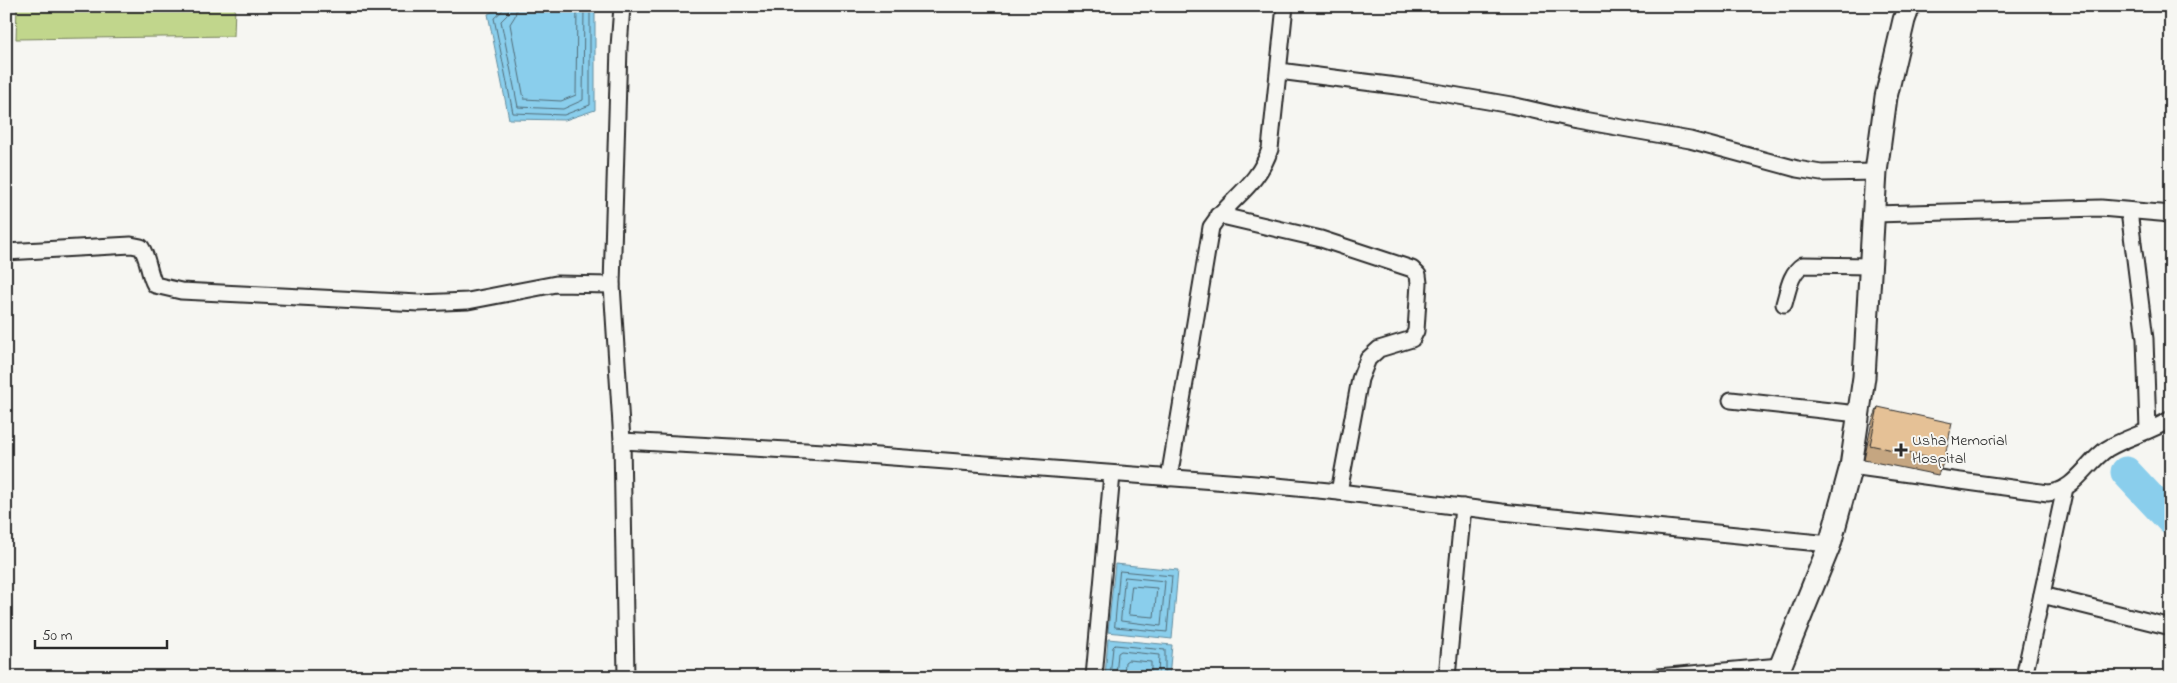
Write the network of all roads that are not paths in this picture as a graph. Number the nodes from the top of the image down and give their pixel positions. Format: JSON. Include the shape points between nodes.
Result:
{"nodes":[{"id":1,"x":622,"y":6,"type":"edge"},
{"id":2,"x":1285,"y":6,"type":"edge"},
{"id":3,"x":1909,"y":6,"type":"edge"},
{"id":4,"x":1279,"y":71,"type":"junction"},
{"id":5,"x":1876,"y":172,"type":"junction"},
{"id":6,"x":2129,"y":211,"type":"junction"},
{"id":7,"x":1874,"y":214,"type":"junction"},
{"id":8,"x":2171,"y":214,"type":"edge"},
{"id":9,"x":1218,"y":215,"type":"junction"},
{"id":10,"x":6,"y":252,"type":"edge"},
{"id":11,"x":1872,"y":266,"type":"junction"},
{"id":12,"x":612,"y":285,"type":"junction"},
{"id":13,"x":1784,"y":304,"type":"dead end"},
{"id":14,"x":1731,"y":400,"type":"dead end"},
{"id":15,"x":1858,"y":414,"type":"junction"},
{"id":16,"x":2171,"y":419,"type":"edge"},
{"id":17,"x":2148,"y":430,"type":"junction"},
{"id":18,"x":622,"y":441,"type":"junction"},
{"id":19,"x":1851,"y":466,"type":"junction"},
{"id":20,"x":1112,"y":474,"type":"junction"},
{"id":21,"x":1169,"y":478,"type":"junction"},
{"id":22,"x":2065,"y":488,"type":"junction"},
{"id":23,"x":1339,"y":492,"type":"junction"},
{"id":24,"x":1463,"y":507,"type":"junction"},
{"id":25,"x":1830,"y":544,"type":"junction"},
{"id":26,"x":2042,"y":595,"type":"junction"},
{"id":27,"x":2171,"y":627,"type":"edge"},
{"id":28,"x":1778,"y":672,"type":"edge"},
{"id":29,"x":626,"y":677,"type":"edge"},
{"id":30,"x":1094,"y":677,"type":"edge"},
{"id":31,"x":1447,"y":677,"type":"edge"},
{"id":32,"x":1658,"y":677,"type":"edge"},
{"id":33,"x":2024,"y":677,"type":"edge"}],
"edges":[{"from":1,"to":12,"type":"street"},
{"from":2,"to":4,"type":"street"},
{"from":3,"to":5,"type":"street","via":[[1886,97]]},
{"from":4,"to":5,"type":"street","via":[[1511,105],[1690,140],[1796,169],[1821,173]]},
{"from":4,"to":9,"type":"street","via":[[1270,149],[1265,162],[1254,179]]},
{"from":5,"to":7,"type":"street"},
{"from":6,"to":7,"type":"street","via":[[2101,208]]},
{"from":6,"to":8,"type":"street"},
{"from":6,"to":17,"type":"street","via":[[2145,339]]},
{"from":7,"to":11,"type":"street"},
{"from":9,"to":21,"type":"street","via":[[1210,227]]},
{"from":9,"to":23,"type":"street","via":[[1321,239],[1412,269],[1418,275],[1416,332],[1412,339],[1379,349],[1368,359],[1360,379]]},
{"from":10,"to":12,"type":"street","via":[[141,247],[155,285],[181,291],[419,303],[468,301],[556,284]]},
{"from":11,"to":13,"type":"street","via":[[1803,265],[1792,277]]},
{"from":11,"to":15,"type":"street"},
{"from":12,"to":18,"type":"street"},
{"from":14,"to":15,"type":"street"},
{"from":15,"to":19,"type":"street"},
{"from":16,"to":17,"type":"street"},
{"from":17,"to":22,"type":"street","via":[[2108,449]]},
{"from":18,"to":20,"type":"street","via":[[824,452]]},
{"from":18,"to":29,"type":"street"},
{"from":19,"to":22,"type":"street","via":[[2048,493]]},
{"from":19,"to":25,"type":"street"},
{"from":20,"to":21,"type":"street"},
{"from":20,"to":30,"type":"street"},
{"from":21,"to":23,"type":"street"},
{"from":22,"to":26,"type":"street"},
{"from":23,"to":24,"type":"street"},
{"from":24,"to":25,"type":"street"},
{"from":24,"to":31,"type":"street"},
{"from":25,"to":28,"type":"street"},
{"from":26,"to":27,"type":"street"},
{"from":26,"to":33,"type":"street"},
{"from":28,"to":32,"type":"street"}]}
